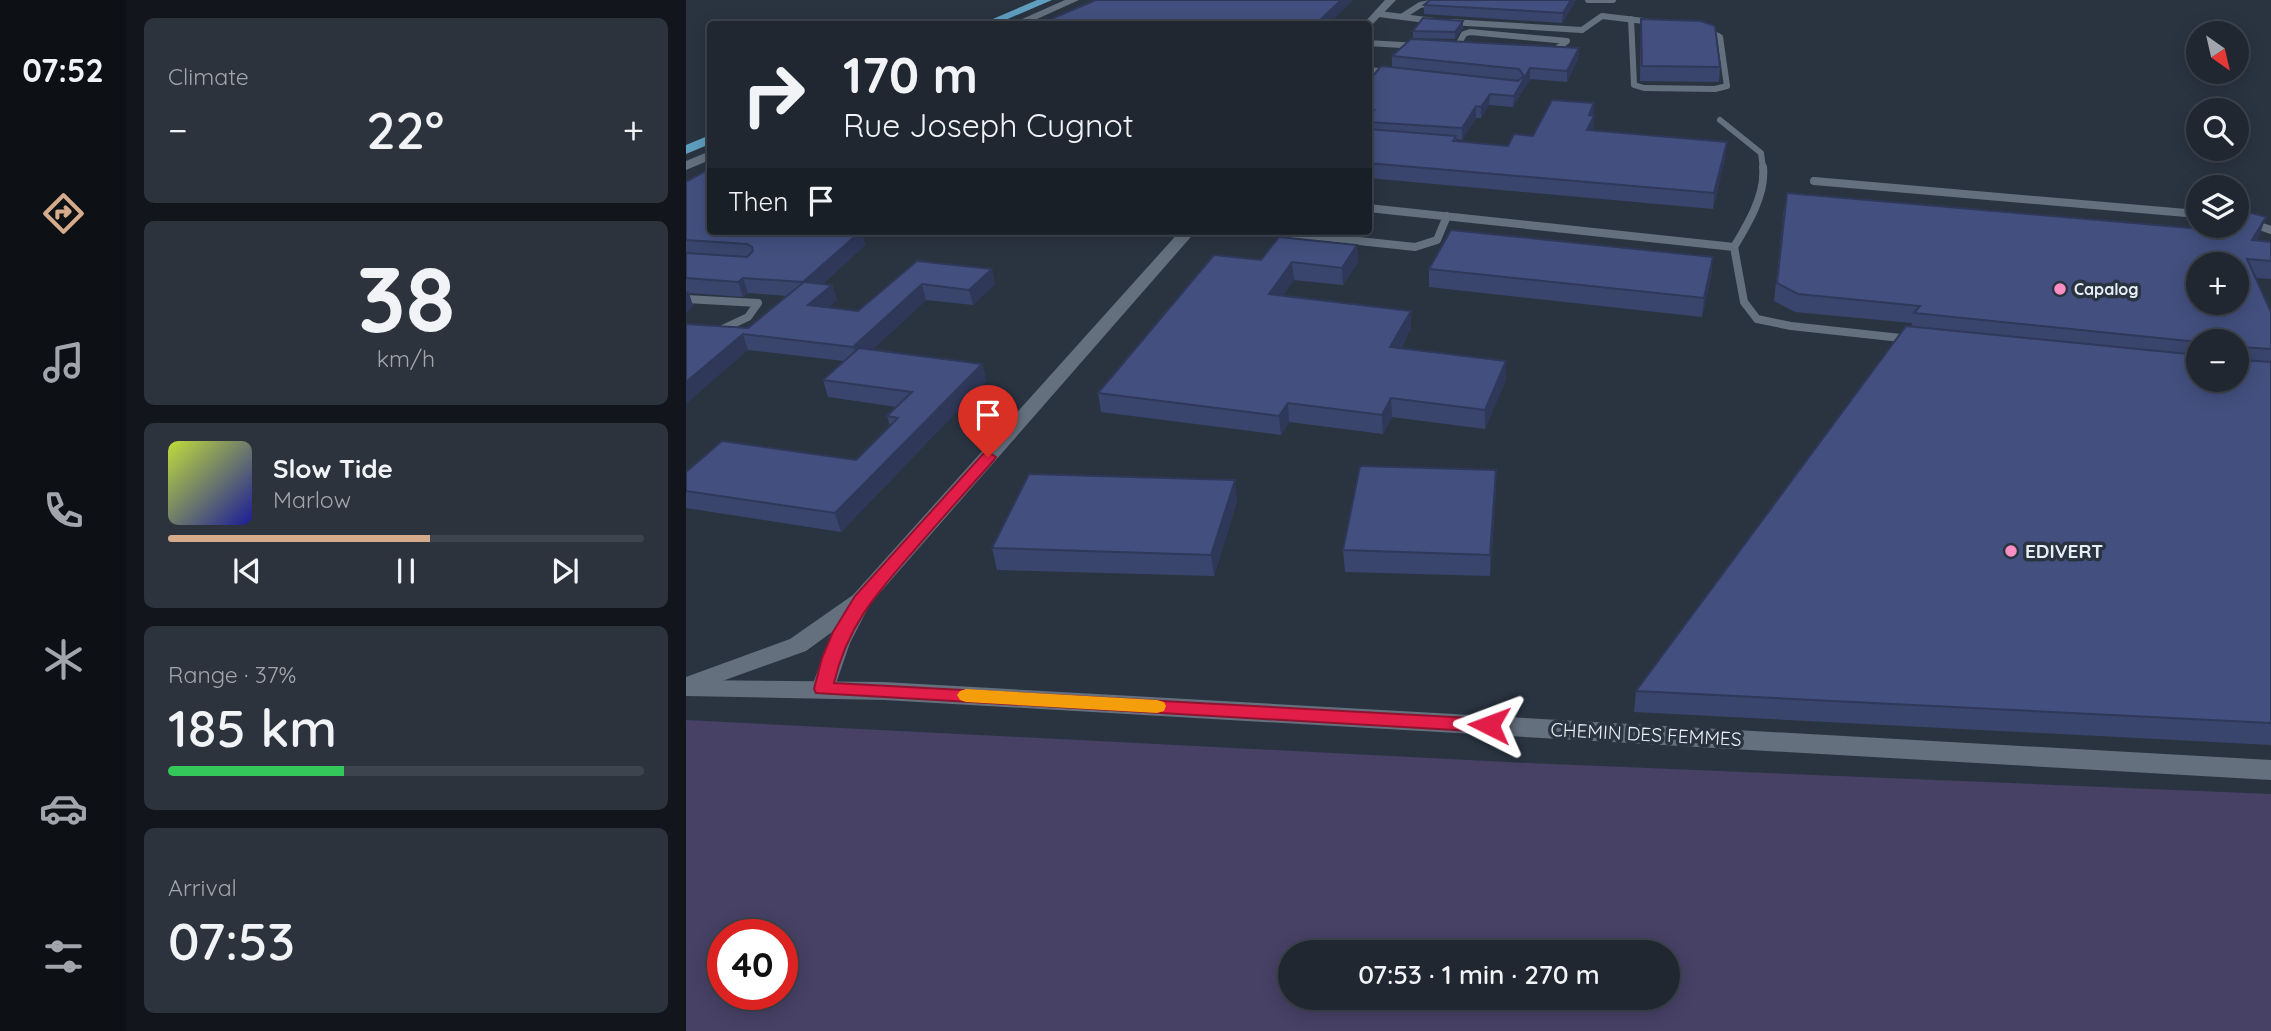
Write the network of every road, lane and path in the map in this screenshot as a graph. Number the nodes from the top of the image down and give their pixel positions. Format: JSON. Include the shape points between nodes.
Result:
{"nodes":[{"id":1,"x":1047,"y":0,"type":"edge"},
{"id":2,"x":1074,"y":0,"type":"edge"},
{"id":3,"x":1391,"y":0,"type":"edge"},
{"id":4,"x":1588,"y":0,"type":"edge"},
{"id":5,"x":1613,"y":0,"type":"edge"},
{"id":6,"x":1450,"y":1,"type":"edge"},
{"id":7,"x":1379,"y":14,"type":"junction"},
{"id":8,"x":1403,"y":16,"type":"junction"},
{"id":9,"x":1631,"y":19,"type":"junction"},
{"id":10,"x":994,"y":21,"type":"edge"},
{"id":11,"x":1024,"y":21,"type":"edge"},
{"id":12,"x":1372,"y":22,"type":"edge"},
{"id":13,"x":1655,"y":22,"type":"edge"},
{"id":14,"x":1691,"y":27,"type":"edge"},
{"id":15,"x":1372,"y":43,"type":"edge"},
{"id":16,"x":1458,"y":45,"type":"junction"},
{"id":17,"x":1427,"y":46,"type":"edge"},
{"id":18,"x":1448,"y":47,"type":"edge"},
{"id":19,"x":1372,"y":70,"type":"edge"},
{"id":20,"x":1399,"y":73,"type":"edge"},
{"id":21,"x":1720,"y":120,"type":"dead end"},
{"id":22,"x":707,"y":140,"type":"edge"},
{"id":23,"x":686,"y":150,"type":"edge"},
{"id":24,"x":707,"y":156,"type":"edge"},
{"id":25,"x":686,"y":166,"type":"edge"},
{"id":26,"x":1814,"y":181,"type":"dead end"},
{"id":27,"x":1372,"y":208,"type":"edge"},
{"id":28,"x":2186,"y":213,"type":"edge"},
{"id":29,"x":1447,"y":216,"type":"junction"},
{"id":30,"x":2249,"y":222,"type":"edge"},
{"id":31,"x":2271,"y":230,"type":"edge"},
{"id":32,"x":1184,"y":235,"type":"edge"},
{"id":33,"x":1302,"y":235,"type":"edge"},
{"id":34,"x":1734,"y":247,"type":"junction"},
{"id":35,"x":686,"y":299,"type":"edge"},
{"id":36,"x":707,"y":334,"type":"edge"},
{"id":37,"x":1922,"y":340,"type":"edge"},
{"id":38,"x":861,"y":600,"type":"junction"},
{"id":39,"x":686,"y":687,"type":"edge"},
{"id":40,"x":823,"y":689,"type":"junction"},
{"id":41,"x":2271,"y":770,"type":"edge"}],
"edges":[{"from":1,"to":10,"type":"main road"},
{"from":2,"to":11,"type":"street"},
{"from":3,"to":7,"type":"street"},
{"from":4,"to":5,"type":"lane"},
{"from":6,"to":8,"type":"lane","via":[[1430,1]]},
{"from":7,"to":8,"type":"lane"},
{"from":7,"to":12,"type":"street"},
{"from":8,"to":9,"type":"lane","via":[[1582,30],[1602,16]]},
{"from":9,"to":13,"type":"lane"},
{"from":9,"to":14,"type":"lane","via":[[1634,85],[1727,86],[1720,37]]},
{"from":15,"to":17,"type":"lane"},
{"from":16,"to":16,"type":"lane","via":[[1555,50],[1567,41],[1471,32],[1464,34]]},
{"from":16,"to":18,"type":"lane"},
{"from":19,"to":20,"type":"lane"},
{"from":21,"to":34,"type":"lane","via":[[1761,153],[1764,176],[1751,219]]},
{"from":22,"to":23,"type":"main road"},
{"from":24,"to":25,"type":"street"},
{"from":26,"to":28,"type":"lane"},
{"from":27,"to":29,"type":"lane"},
{"from":29,"to":33,"type":"lane","via":[[1437,240],[1415,247]]},
{"from":29,"to":34,"type":"lane"},
{"from":30,"to":31,"type":"lane"},
{"from":32,"to":38,"type":"street"},
{"from":34,"to":37,"type":"lane","via":[[1744,302],[1758,319]]},
{"from":35,"to":36,"type":"lane","via":[[760,305],[742,321]]},
{"from":38,"to":39,"type":"street","via":[[798,645]]},
{"from":38,"to":40,"type":"street","via":[[842,632]]},
{"from":39,"to":40,"type":"street","name":"CHEMIN DES FEMMES"},
{"from":40,"to":41,"type":"street","name":"CHEMIN DES FEMMES"}]}
